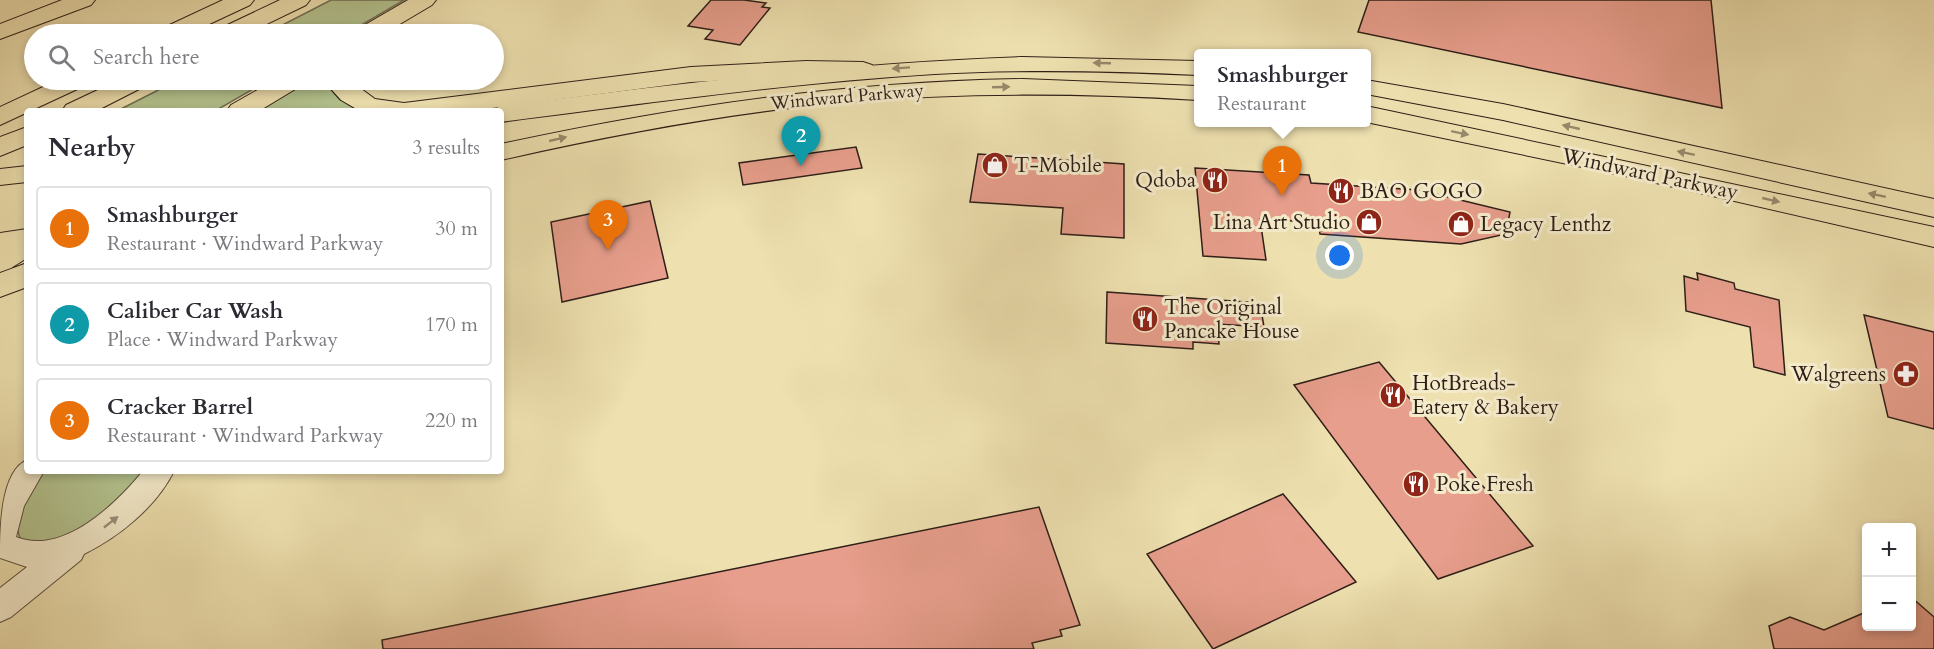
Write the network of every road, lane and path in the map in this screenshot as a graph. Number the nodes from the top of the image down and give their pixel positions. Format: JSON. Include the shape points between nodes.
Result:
{"nodes":[{"id":1,"x":83,"y":0,"type":"edge"},
{"id":2,"x":242,"y":0,"type":"edge"},
{"id":3,"x":298,"y":0,"type":"edge"},
{"id":4,"x":424,"y":0,"type":"edge"},
{"id":5,"x":192,"y":24,"type":"edge"},
{"id":6,"x":249,"y":24,"type":"edge"},
{"id":7,"x":384,"y":24,"type":"edge"},
{"id":8,"x":0,"y":32,"type":"edge"},
{"id":9,"x":1194,"y":68,"type":"edge"},
{"id":10,"x":863,"y":70,"type":"junction"},
{"id":11,"x":941,"y":77,"type":"junction"},
{"id":12,"x":1371,"y":88,"type":"edge"},
{"id":13,"x":56,"y":90,"type":"edge"},
{"id":14,"x":118,"y":90,"type":"edge"},
{"id":15,"x":276,"y":90,"type":"edge"},
{"id":16,"x":345,"y":90,"type":"edge"},
{"id":17,"x":1194,"y":93,"type":"edge"},
{"id":18,"x":81,"y":108,"type":"edge"},
{"id":19,"x":245,"y":108,"type":"edge"},
{"id":20,"x":376,"y":108,"type":"edge"},
{"id":21,"x":428,"y":108,"type":"edge"},
{"id":22,"x":504,"y":114,"type":"edge"},
{"id":23,"x":1371,"y":115,"type":"edge"},
{"id":24,"x":0,"y":116,"type":"edge"},
{"id":25,"x":24,"y":136,"type":"edge"},
{"id":26,"x":0,"y":148,"type":"edge"},
{"id":27,"x":504,"y":151,"type":"edge"},
{"id":28,"x":24,"y":174,"type":"edge"},
{"id":29,"x":0,"y":177,"type":"edge"},
{"id":30,"x":1934,"y":208,"type":"edge"},
{"id":31,"x":1934,"y":237,"type":"edge"},
{"id":32,"x":24,"y":241,"type":"edge"},
{"id":33,"x":0,"y":243,"type":"edge"},
{"id":34,"x":24,"y":243,"type":"edge"},
{"id":35,"x":0,"y":261,"type":"edge"},
{"id":36,"x":24,"y":275,"type":"edge"},
{"id":37,"x":0,"y":286,"type":"edge"},
{"id":38,"x":28,"y":474,"type":"edge"},
{"id":39,"x":157,"y":474,"type":"edge"},
{"id":40,"x":83,"y":542,"type":"junction"},
{"id":41,"x":0,"y":544,"type":"edge"},
{"id":42,"x":0,"y":607,"type":"edge"}],
"edges":[{"from":1,"to":8,"type":"highway"},
{"from":2,"to":5,"type":"highway"},
{"from":3,"to":6,"type":"highway"},
{"from":4,"to":7,"type":"highway"},
{"from":9,"to":11,"type":"main road","name":"Windward Parkway","one_way":true,"via":[[1086,62]]},
{"from":11,"to":10,"type":"main road","name":"Windward Parkway","one_way":true},
{"from":10,"to":21,"type":"highway","via":[[808,67],[727,71]]},
{"from":10,"to":22,"type":"main road","name":"Windward Parkway"},
{"from":11,"to":17,"type":"main road","name":"Windward Parkway","one_way":true},
{"from":27,"to":11,"type":"main road","name":"Windward Parkway","one_way":true,"via":[[652,120],[854,94]]},
{"from":30,"to":12,"type":"main road","name":"Windward Parkway","one_way":true,"via":[[1503,112]]},
{"from":13,"to":24,"type":"highway"},
{"from":14,"to":18,"type":"highway"},
{"from":15,"to":19,"type":"highway"},
{"from":16,"to":20,"type":"highway"},
{"from":23,"to":31,"type":"main road","name":"Windward Parkway","one_way":true},
{"from":25,"to":26,"type":"highway"},
{"from":28,"to":29,"type":"main road"},
{"from":32,"to":33,"type":"main road"},
{"from":34,"to":35,"type":"highway"},
{"from":36,"to":37,"type":"highway"},
{"from":38,"to":41,"type":"street","via":[[7,507]]},
{"from":40,"to":39,"type":"street","one_way":true,"via":[[128,509]]},
{"from":40,"to":41,"type":"street","via":[[33,555],[13,552]]},
{"from":40,"to":42,"type":"street"}]}
